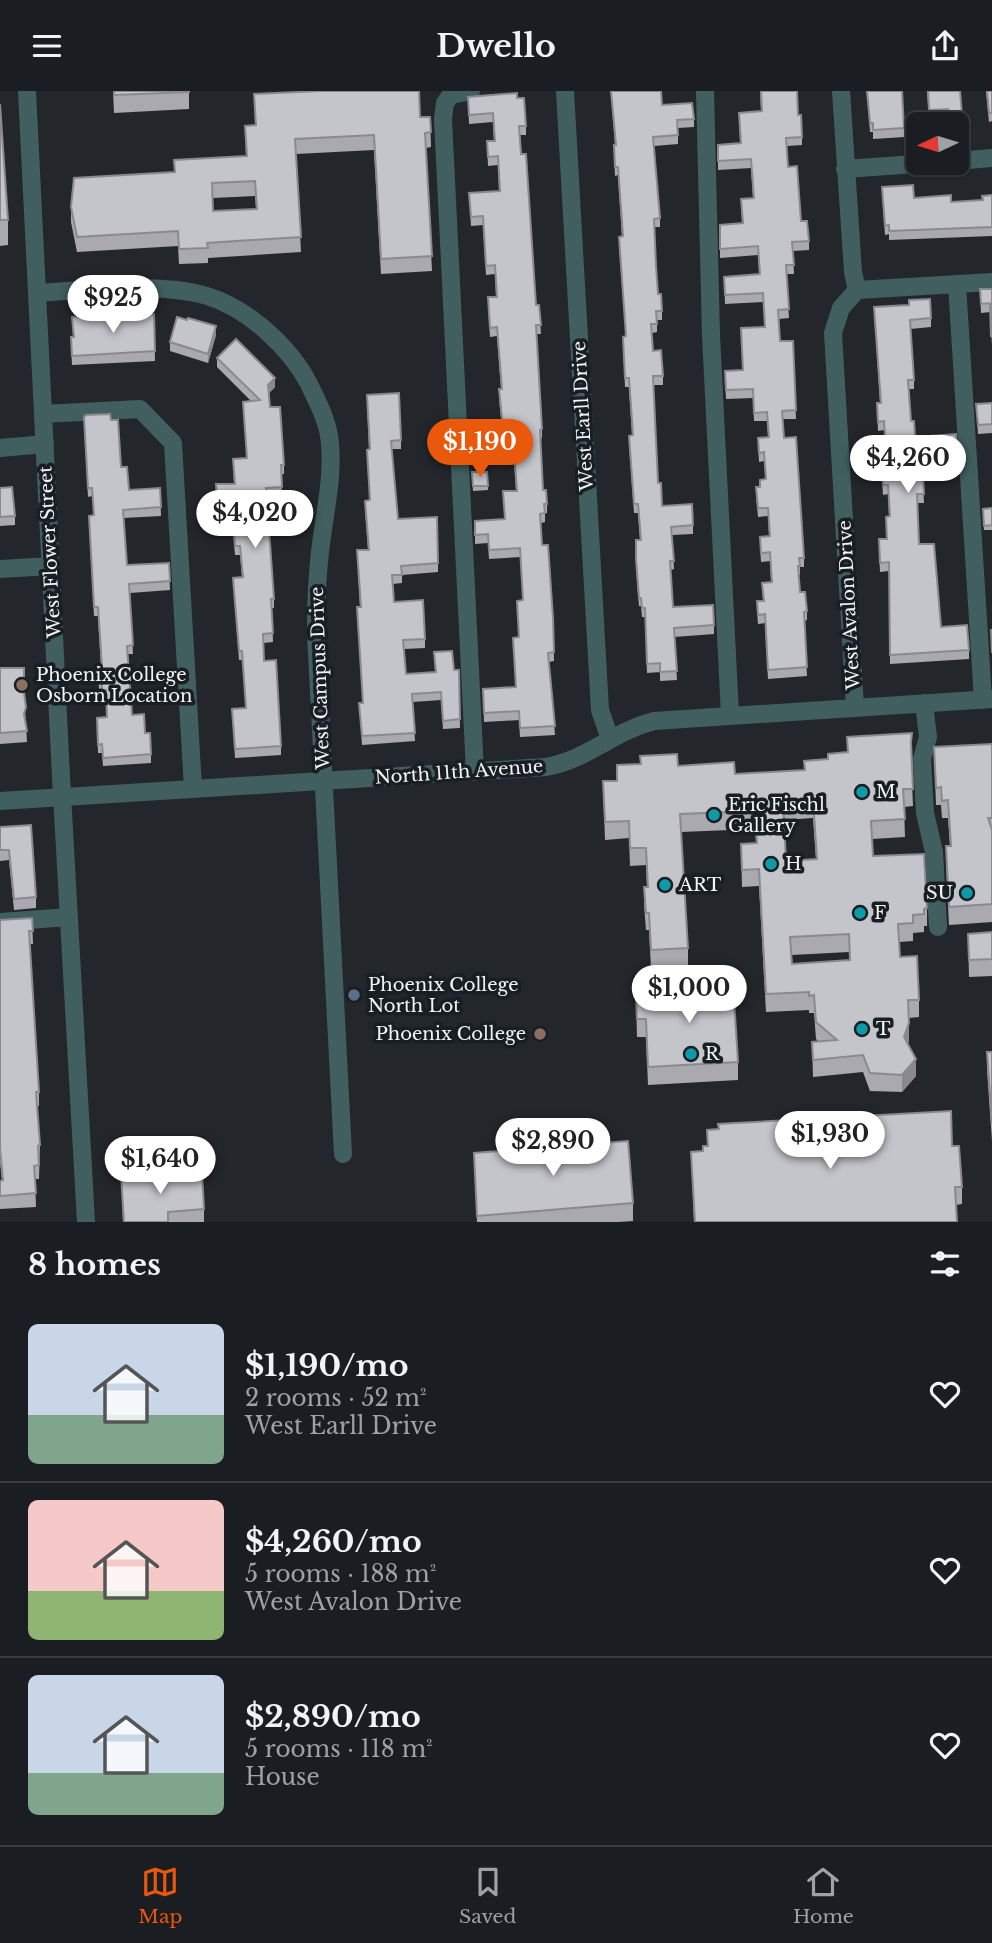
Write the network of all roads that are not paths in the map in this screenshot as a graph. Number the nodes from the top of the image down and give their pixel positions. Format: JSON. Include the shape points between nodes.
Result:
{"nodes":[{"id":1,"x":27,"y":91,"type":"edge"},
{"id":2,"x":471,"y":91,"type":"edge"},
{"id":3,"x":565,"y":91,"type":"edge"},
{"id":4,"x":705,"y":91,"type":"edge"},
{"id":5,"x":841,"y":91,"type":"edge"},
{"id":6,"x":992,"y":158,"type":"edge"},
{"id":7,"x":970,"y":160,"type":"edge"},
{"id":8,"x":906,"y":165,"type":"edge"},
{"id":9,"x":845,"y":169,"type":"junction"},
{"id":10,"x":992,"y":282,"type":"edge"},
{"id":11,"x":957,"y":284,"type":"junction"},
{"id":12,"x":857,"y":290,"type":"junction"},
{"id":13,"x":37,"y":293,"type":"junction"},
{"id":14,"x":43,"y":414,"type":"junction"},
{"id":15,"x":45,"y":444,"type":"junction"},
{"id":16,"x":0,"y":448,"type":"edge"},
{"id":17,"x":51,"y":566,"type":"junction"},
{"id":18,"x":0,"y":569,"type":"edge"},
{"id":19,"x":987,"y":700,"type":"edge"},
{"id":20,"x":924,"y":703,"type":"junction"},
{"id":21,"x":855,"y":707,"type":"junction"},
{"id":22,"x":730,"y":715,"type":"junction"},
{"id":23,"x":610,"y":739,"type":"junction"},
{"id":24,"x":475,"y":772,"type":"junction"},
{"id":25,"x":323,"y":780,"type":"junction"},
{"id":26,"x":193,"y":788,"type":"junction"},
{"id":27,"x":62,"y":797,"type":"junction"},
{"id":28,"x":0,"y":801,"type":"edge"},
{"id":29,"x":69,"y":917,"type":"junction"},
{"id":30,"x":0,"y":922,"type":"edge"},
{"id":31,"x":938,"y":927,"type":"dead end"},
{"id":32,"x":343,"y":1154,"type":"dead end"},
{"id":33,"x":86,"y":1222,"type":"edge"}],
"edges":[{"from":1,"to":13,"type":"street","name":"West Flower Street"},
{"from":2,"to":24,"type":"street","via":[[451,95],[443,119]]},
{"from":3,"to":23,"type":"street","name":"West Earll Drive","via":[[600,710]]},
{"from":4,"to":22,"type":"street","via":[[711,335]]},
{"from":5,"to":9,"type":"street"},
{"from":6,"to":7,"type":"street"},
{"from":8,"to":9,"type":"street"},
{"from":9,"to":12,"type":"street"},
{"from":10,"to":11,"type":"street"},
{"from":11,"to":12,"type":"street"},
{"from":11,"to":19,"type":"street"},
{"from":12,"to":21,"type":"street","name":"West Avalon Drive","via":[[841,308],[833,333]]},
{"from":13,"to":14,"type":"street","name":"West Flower Street"},
{"from":13,"to":25,"type":"street","name":"West Campus Drive","via":[[151,289],[208,296],[261,326],[302,371],[323,412],[330,440],[331,470],[316,601]]},
{"from":14,"to":15,"type":"street","name":"West Flower Street"},
{"from":14,"to":26,"type":"street","via":[[140,409],[173,443]]},
{"from":15,"to":16,"type":"street"},
{"from":15,"to":17,"type":"street","name":"West Flower Street"},
{"from":17,"to":18,"type":"street"},
{"from":17,"to":27,"type":"street","name":"West Flower Street"},
{"from":19,"to":20,"type":"street","name":"North 11th Avenue"},
{"from":20,"to":21,"type":"street","name":"North 11th Avenue"},
{"from":20,"to":31,"type":"street","via":[[928,737],[922,759],[925,813],[934,852]]},
{"from":21,"to":22,"type":"street","name":"North 11th Avenue"},
{"from":22,"to":23,"type":"street","name":"North 11th Avenue","via":[[654,721]]},
{"from":23,"to":24,"type":"street","name":"North 11th Avenue","via":[[567,763]]},
{"from":24,"to":25,"type":"street","name":"North 11th Avenue"},
{"from":25,"to":26,"type":"street","name":"North 11th Avenue"},
{"from":25,"to":32,"type":"street","name":"West Campus Drive"},
{"from":26,"to":27,"type":"street","name":"North 11th Avenue"},
{"from":27,"to":28,"type":"street","name":"North 11th Avenue"},
{"from":27,"to":29,"type":"street","name":"West Flower Street"},
{"from":29,"to":30,"type":"street"},
{"from":29,"to":33,"type":"street","name":"West Flower Street"}]}
